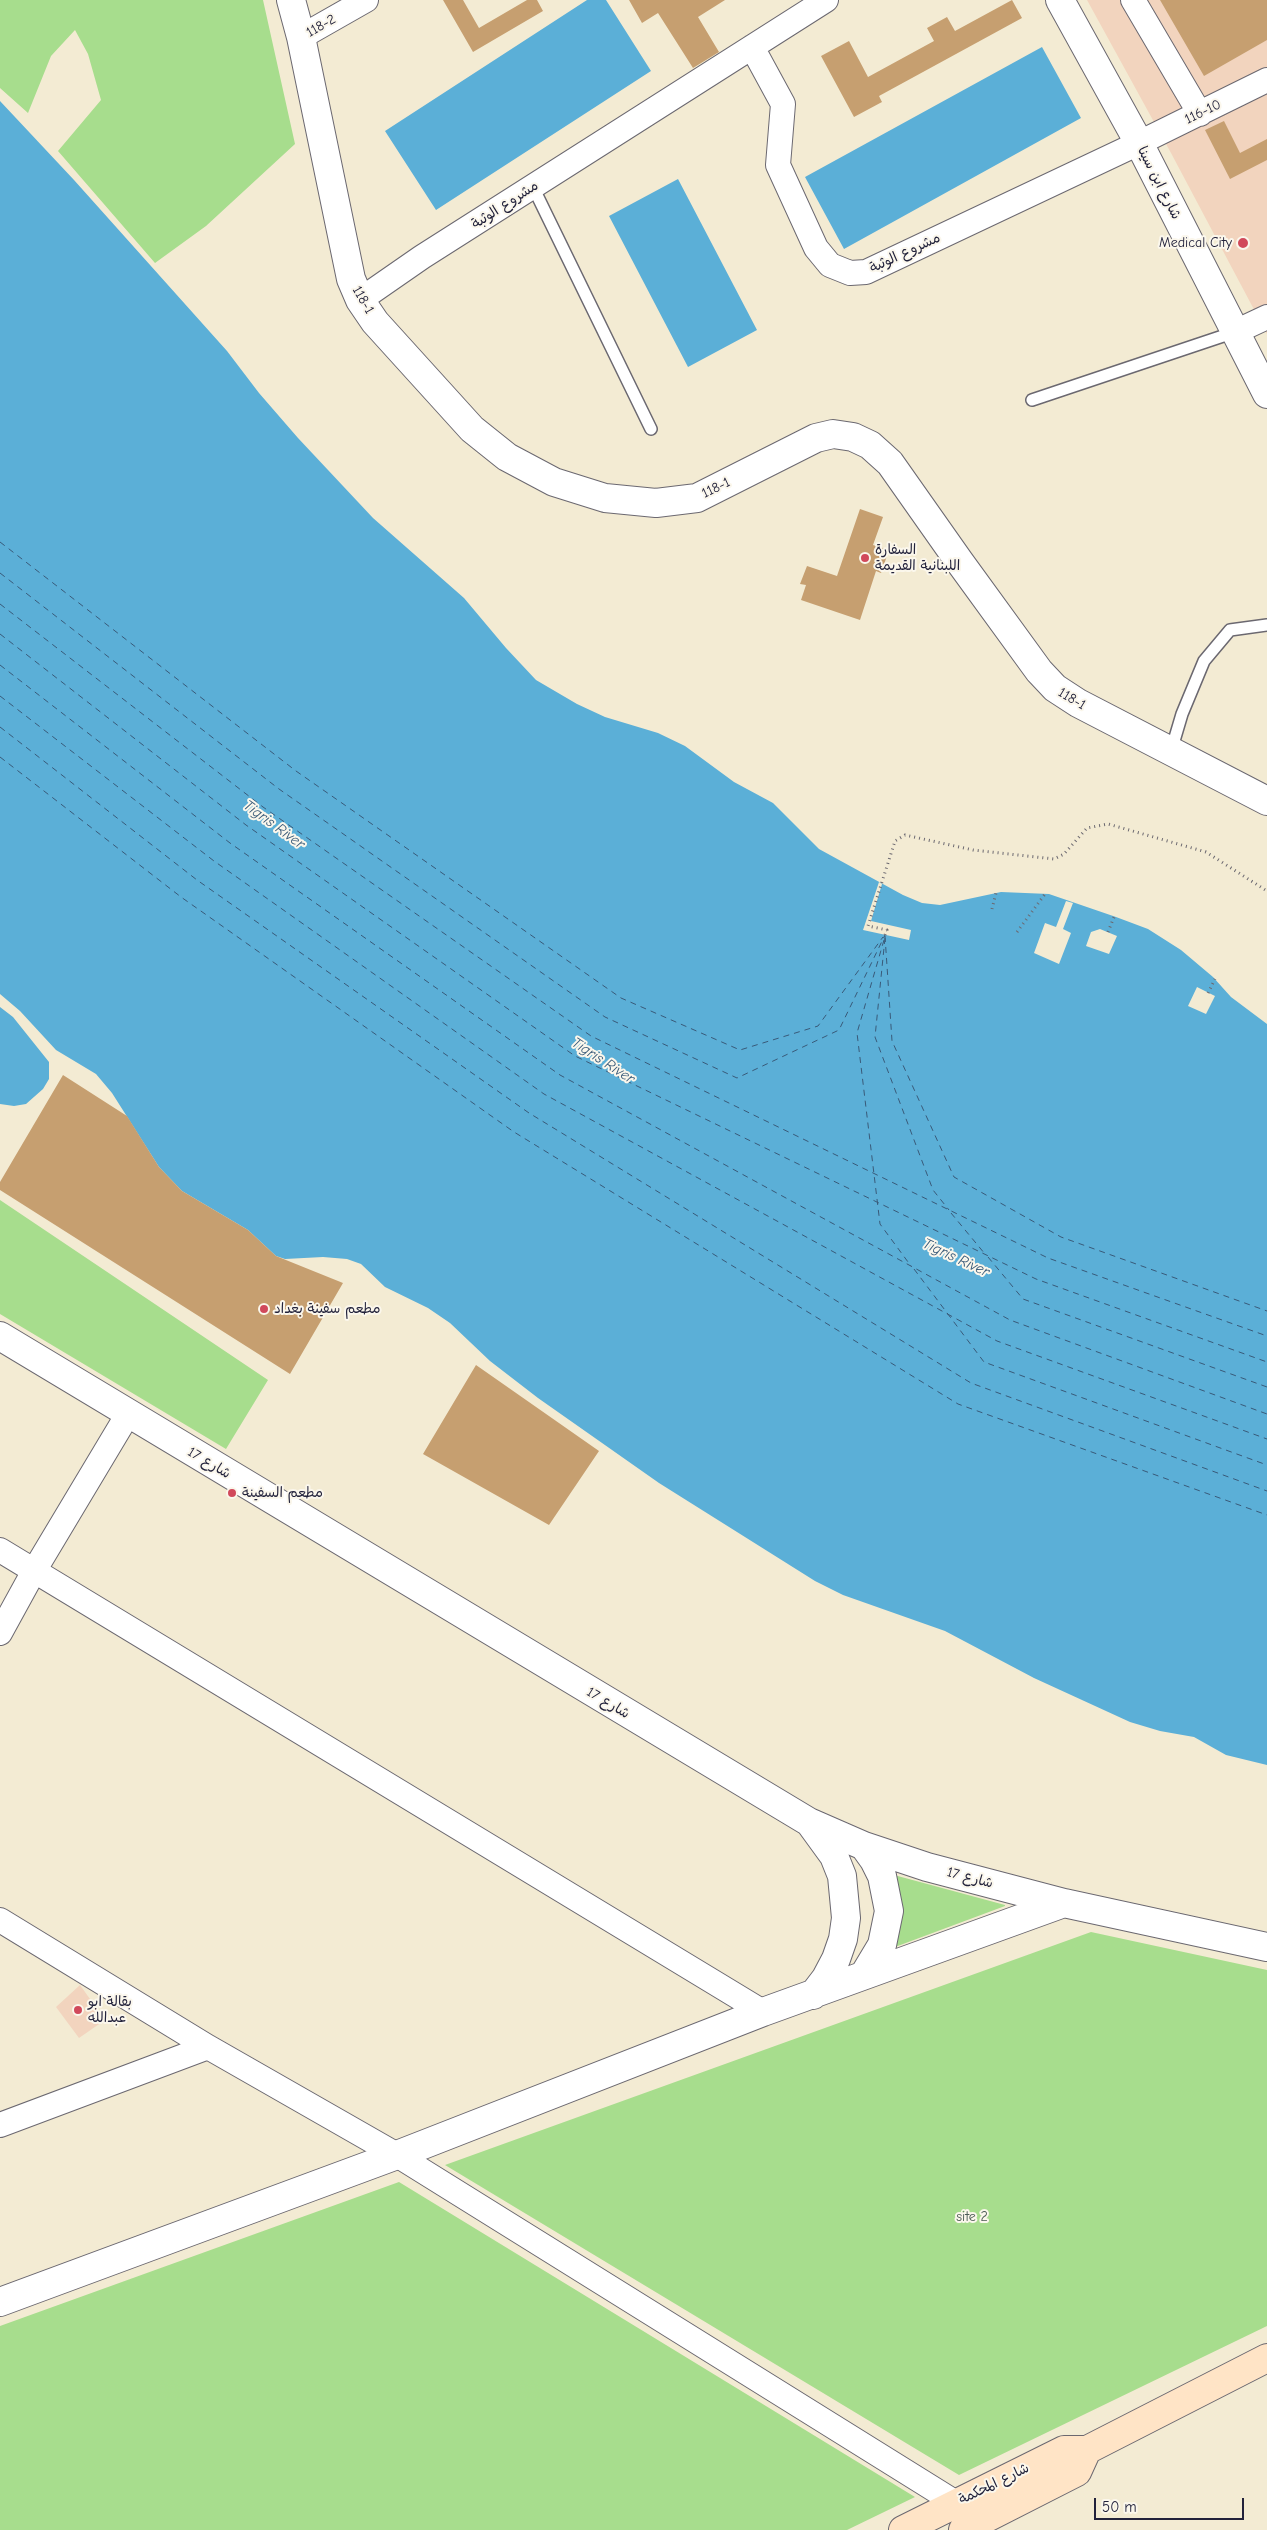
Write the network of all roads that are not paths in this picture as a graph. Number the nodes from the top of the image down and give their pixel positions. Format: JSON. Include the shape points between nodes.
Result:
{"nodes":[{"id":1,"x":291,"y":0,"type":"edge"},
{"id":2,"x":366,"y":0,"type":"edge"},
{"id":3,"x":826,"y":0,"type":"edge"},
{"id":4,"x":1060,"y":0,"type":"edge"},
{"id":5,"x":1133,"y":0,"type":"edge"},
{"id":6,"x":301,"y":37,"type":"junction"},
{"id":7,"x":752,"y":47,"type":"junction"},
{"id":8,"x":1267,"y":80,"type":"edge"},
{"id":9,"x":1200,"y":114,"type":"junction"},
{"id":10,"x":1139,"y":143,"type":"junction"},
{"id":11,"x":533,"y":187,"type":"junction"},
{"id":12,"x":360,"y":300,"type":"junction"},
{"id":13,"x":1267,"y":317,"type":"edge"},
{"id":14,"x":1235,"y":332,"type":"junction"},
{"id":15,"x":1267,"y":394,"type":"edge"},
{"id":16,"x":1032,"y":400,"type":"dead end"},
{"id":17,"x":652,"y":429,"type":"dead end"},
{"id":18,"x":1267,"y":625,"type":"edge"},
{"id":19,"x":1171,"y":751,"type":"junction"},
{"id":20,"x":1267,"y":801,"type":"edge"},
{"id":21,"x":0,"y":1336,"type":"edge"},
{"id":22,"x":128,"y":1414,"type":"junction"},
{"id":23,"x":0,"y":1550,"type":"edge"},
{"id":24,"x":34,"y":1571,"type":"junction"},
{"id":25,"x":0,"y":1633,"type":"edge"},
{"id":26,"x":810,"y":1822,"type":"junction"},
{"id":27,"x":864,"y":1846,"type":"junction"},
{"id":28,"x":1064,"y":1903,"type":"junction"},
{"id":29,"x":0,"y":1920,"type":"edge"},
{"id":30,"x":1267,"y":1947,"type":"edge"},
{"id":31,"x":864,"y":1975,"type":"junction"},
{"id":32,"x":813,"y":1995,"type":"junction"},
{"id":33,"x":763,"y":2012,"type":"junction"},
{"id":34,"x":208,"y":2047,"type":"junction"},
{"id":35,"x":0,"y":2125,"type":"edge"},
{"id":36,"x":397,"y":2155,"type":"junction"},
{"id":37,"x":0,"y":2302,"type":"edge"},
{"id":38,"x":1267,"y":2358,"type":"edge"},
{"id":39,"x":1087,"y":2450,"type":"junction"},
{"id":40,"x":956,"y":2503,"type":"junction"},
{"id":41,"x":903,"y":2530,"type":"edge"},
{"id":42,"x":963,"y":2530,"type":"edge"}],
"edges":[{"from":1,"to":6,"type":"street","name":"118-1"},
{"from":2,"to":6,"type":"street","name":"118-2"},
{"from":3,"to":7,"type":"street","name":"مشروع الوثبة"},
{"from":4,"to":10,"type":"street","name":"شارع ابن سينا"},
{"from":5,"to":9,"type":"street"},
{"from":6,"to":12,"type":"street","name":"118-1","via":[[351,279]]},
{"from":7,"to":10,"type":"street","name":"مشروع الوثبة","via":[[783,104],[778,165],[816,248],[830,265],[850,273],[866,272]]},
{"from":7,"to":11,"type":"street","name":"مشروع الوثبة"},
{"from":8,"to":9,"type":"street","name":"116-10"},
{"from":9,"to":10,"type":"street","name":"116-10"},
{"from":10,"to":14,"type":"street","name":"شارع ابن سينا"},
{"from":11,"to":12,"type":"street","name":"مشروع الوثبة"},
{"from":11,"to":17,"type":"lane"},
{"from":12,"to":19,"type":"street","name":"118-1","via":[[375,322],[472,429],[507,457],[554,482],[605,498],[656,503],[697,498],[816,438],[833,434],[853,437],[870,445],[890,463],[1055,688]]},
{"from":13,"to":14,"type":"street"},
{"from":14,"to":15,"type":"street","name":"شارع ابن سينا"},
{"from":14,"to":16,"type":"lane"},
{"from":18,"to":19,"type":"lane","via":[[1230,630],[1204,661]]},
{"from":19,"to":20,"type":"street","name":"118-1"},
{"from":21,"to":22,"type":"street","name":"شارع 17"},
{"from":22,"to":24,"type":"street"},
{"from":22,"to":26,"type":"street","name":"شارع 17"},
{"from":23,"to":24,"type":"street"},
{"from":24,"to":25,"type":"street"},
{"from":24,"to":33,"type":"street"},
{"from":26,"to":27,"type":"street","name":"شارع 17"},
{"from":26,"to":32,"type":"street","via":[[834,1856],[846,1897],[843,1939],[826,1978]]},
{"from":27,"to":28,"type":"street","name":"شارع 17"},
{"from":27,"to":31,"type":"street","via":[[882,1876],[889,1910],[882,1945]]},
{"from":28,"to":30,"type":"street","name":"شارع 17"},
{"from":28,"to":31,"type":"street"},
{"from":29,"to":34,"type":"street"},
{"from":31,"to":32,"type":"street"},
{"from":32,"to":33,"type":"street"},
{"from":33,"to":36,"type":"street"},
{"from":34,"to":35,"type":"street"},
{"from":34,"to":36,"type":"street"},
{"from":36,"to":37,"type":"street"},
{"from":36,"to":40,"type":"street"},
{"from":38,"to":39,"type":"main road","name":"شارع المحكمة"},
{"from":39,"to":40,"type":"main road","name":"شارع المحكمة","via":[[1064,2450]]},
{"from":39,"to":42,"type":"main road","name":"شارع المحكمة","via":[[1077,2472]]},
{"from":40,"to":41,"type":"main road","name":"شارع المحكمة"}]}
